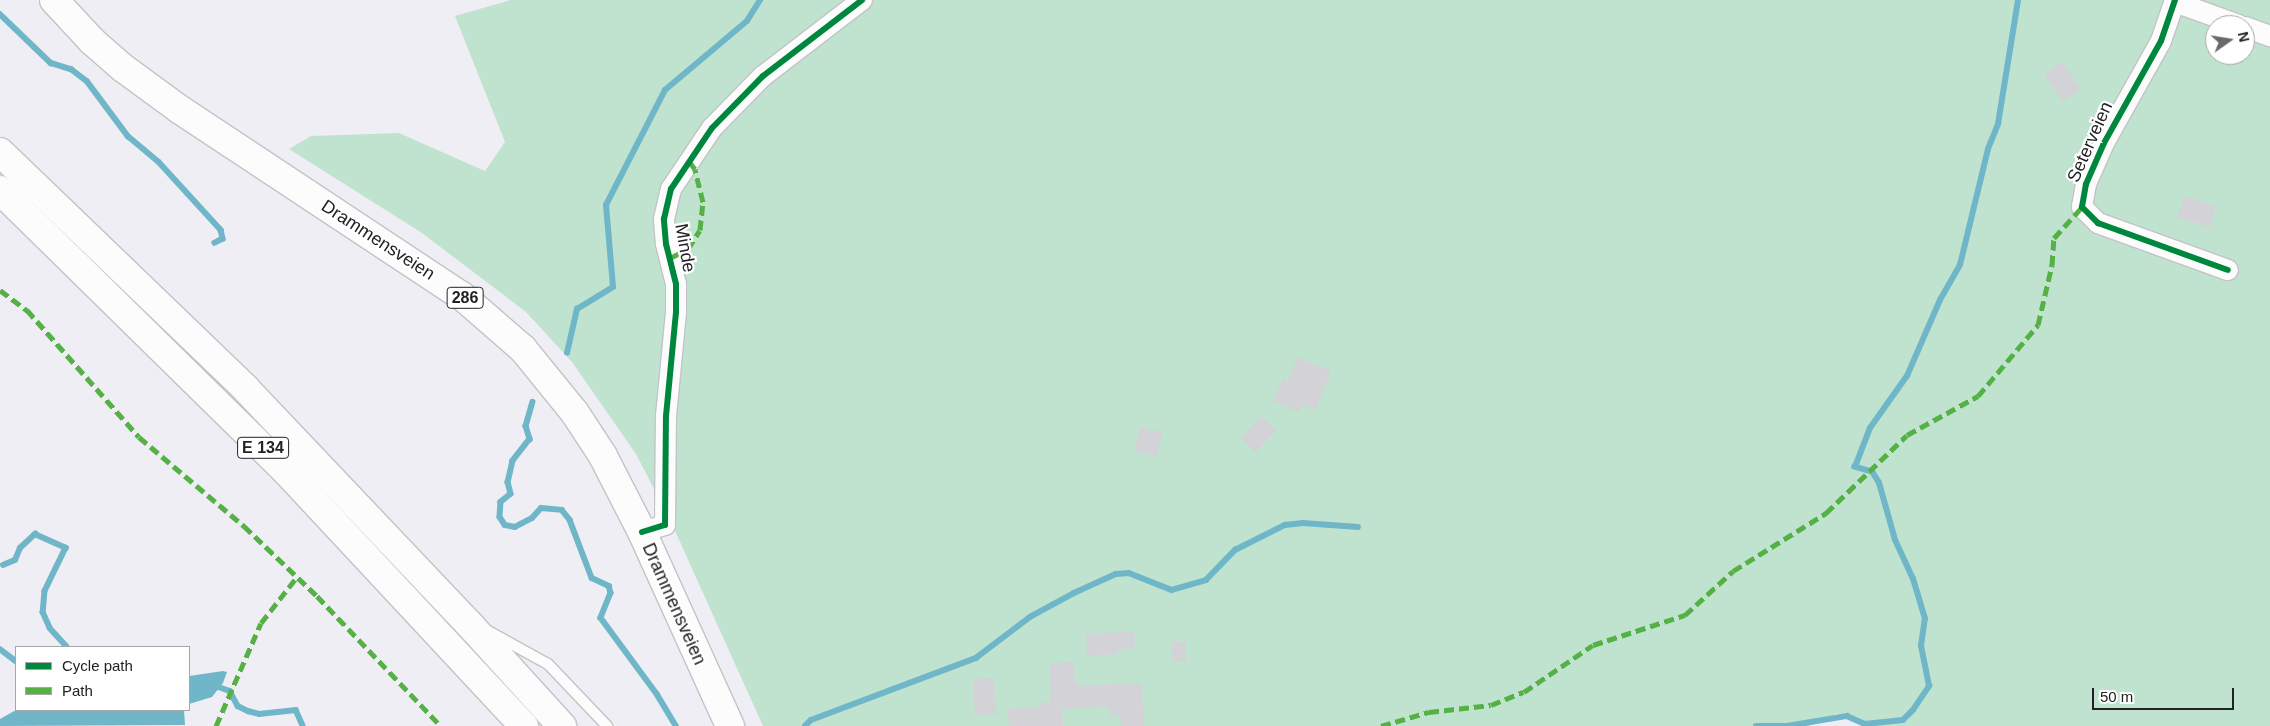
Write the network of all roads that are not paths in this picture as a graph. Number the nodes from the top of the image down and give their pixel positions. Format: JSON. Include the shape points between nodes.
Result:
{"nodes":[{"id":1,"x":54,"y":0,"type":"edge"},
{"id":2,"x":862,"y":0,"type":"edge"},
{"id":3,"x":2175,"y":1,"type":"edge"},
{"id":4,"x":2212,"y":15,"type":"edge"},
{"id":5,"x":2255,"y":31,"type":"edge"},
{"id":6,"x":2270,"y":36,"type":"edge"},
{"id":7,"x":0,"y":152,"type":"edge"},
{"id":8,"x":0,"y":190,"type":"edge"},
{"id":9,"x":2228,"y":270,"type":"dead end"},
{"id":10,"x":654,"y":528,"type":"junction"},
{"id":11,"x":470,"y":625,"type":"junction"},
{"id":12,"x":524,"y":726,"type":"edge"},
{"id":13,"x":562,"y":726,"type":"edge"},
{"id":14,"x":607,"y":726,"type":"edge"},
{"id":15,"x":730,"y":726,"type":"edge"}],
"edges":[{"from":1,"to":10,"type":"main road","name":"Drammensveien","number":"286","via":[[92,41],[179,109],[424,270],[495,323],[522,349],[575,413]]},
{"from":2,"to":10,"type":"street","name":"Minde","via":[[764,76],[712,128],[671,190],[664,219],[666,244],[676,284],[676,312]]},
{"from":3,"to":4,"type":"street"},
{"from":3,"to":9,"type":"street","name":"Seterveien","via":[[2161,41],[2104,143],[2086,184],[2082,207],[2098,223]]},
{"from":5,"to":6,"type":"street"},
{"from":7,"to":11,"type":"main road","number":"E 134","via":[[246,389]]},
{"from":8,"to":12,"type":"main road","number":"E 134","via":[[286,470]]},
{"from":10,"to":15,"type":"main road","name":"Drammensveien","number":"286"},
{"from":11,"to":13,"type":"main road","number":"E 134"},
{"from":11,"to":14,"type":"lane","via":[[490,632],[548,664]]}]}
